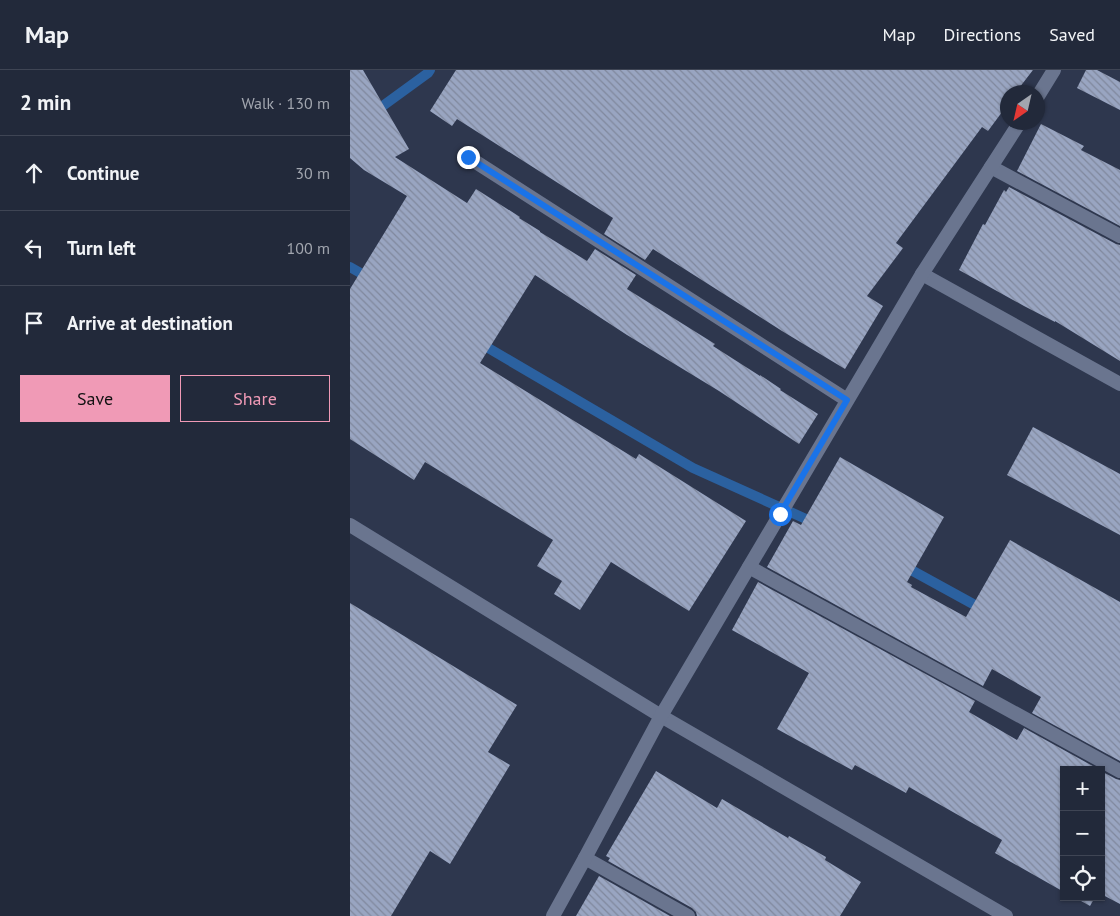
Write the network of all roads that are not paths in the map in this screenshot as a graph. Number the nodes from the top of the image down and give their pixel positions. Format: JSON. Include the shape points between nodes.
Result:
{"nodes":[{"id":1,"x":1054,"y":70,"type":"edge"},
{"id":2,"x":1045,"y":85,"type":"edge"},
{"id":3,"x":1015,"y":130,"type":"edge"},
{"id":4,"x":468,"y":157,"type":"dead end"},
{"id":5,"x":991,"y":167,"type":"junction"},
{"id":6,"x":1120,"y":236,"type":"edge"},
{"id":7,"x":922,"y":274,"type":"junction"},
{"id":8,"x":1120,"y":384,"type":"edge"},
{"id":9,"x":847,"y":400,"type":"junction"},
{"id":10,"x":350,"y":525,"type":"edge"},
{"id":11,"x":749,"y":566,"type":"junction"},
{"id":12,"x":661,"y":716,"type":"junction"},
{"id":13,"x":1120,"y":771,"type":"edge"},
{"id":14,"x":585,"y":858,"type":"junction"},
{"id":15,"x":553,"y":916,"type":"edge"},
{"id":16,"x":688,"y":916,"type":"edge"},
{"id":17,"x":1006,"y":916,"type":"edge"}],
"edges":[{"from":1,"to":2,"type":"street"},
{"from":3,"to":5,"type":"street"},
{"from":4,"to":9,"type":"street"},
{"from":5,"to":6,"type":"street"},
{"from":5,"to":7,"type":"street"},
{"from":7,"to":8,"type":"street"},
{"from":7,"to":9,"type":"street"},
{"from":9,"to":11,"type":"street"},
{"from":10,"to":12,"type":"street"},
{"from":11,"to":12,"type":"street"},
{"from":11,"to":13,"type":"street"},
{"from":12,"to":14,"type":"street"},
{"from":12,"to":17,"type":"street"},
{"from":14,"to":15,"type":"street"},
{"from":14,"to":16,"type":"street"}]}
